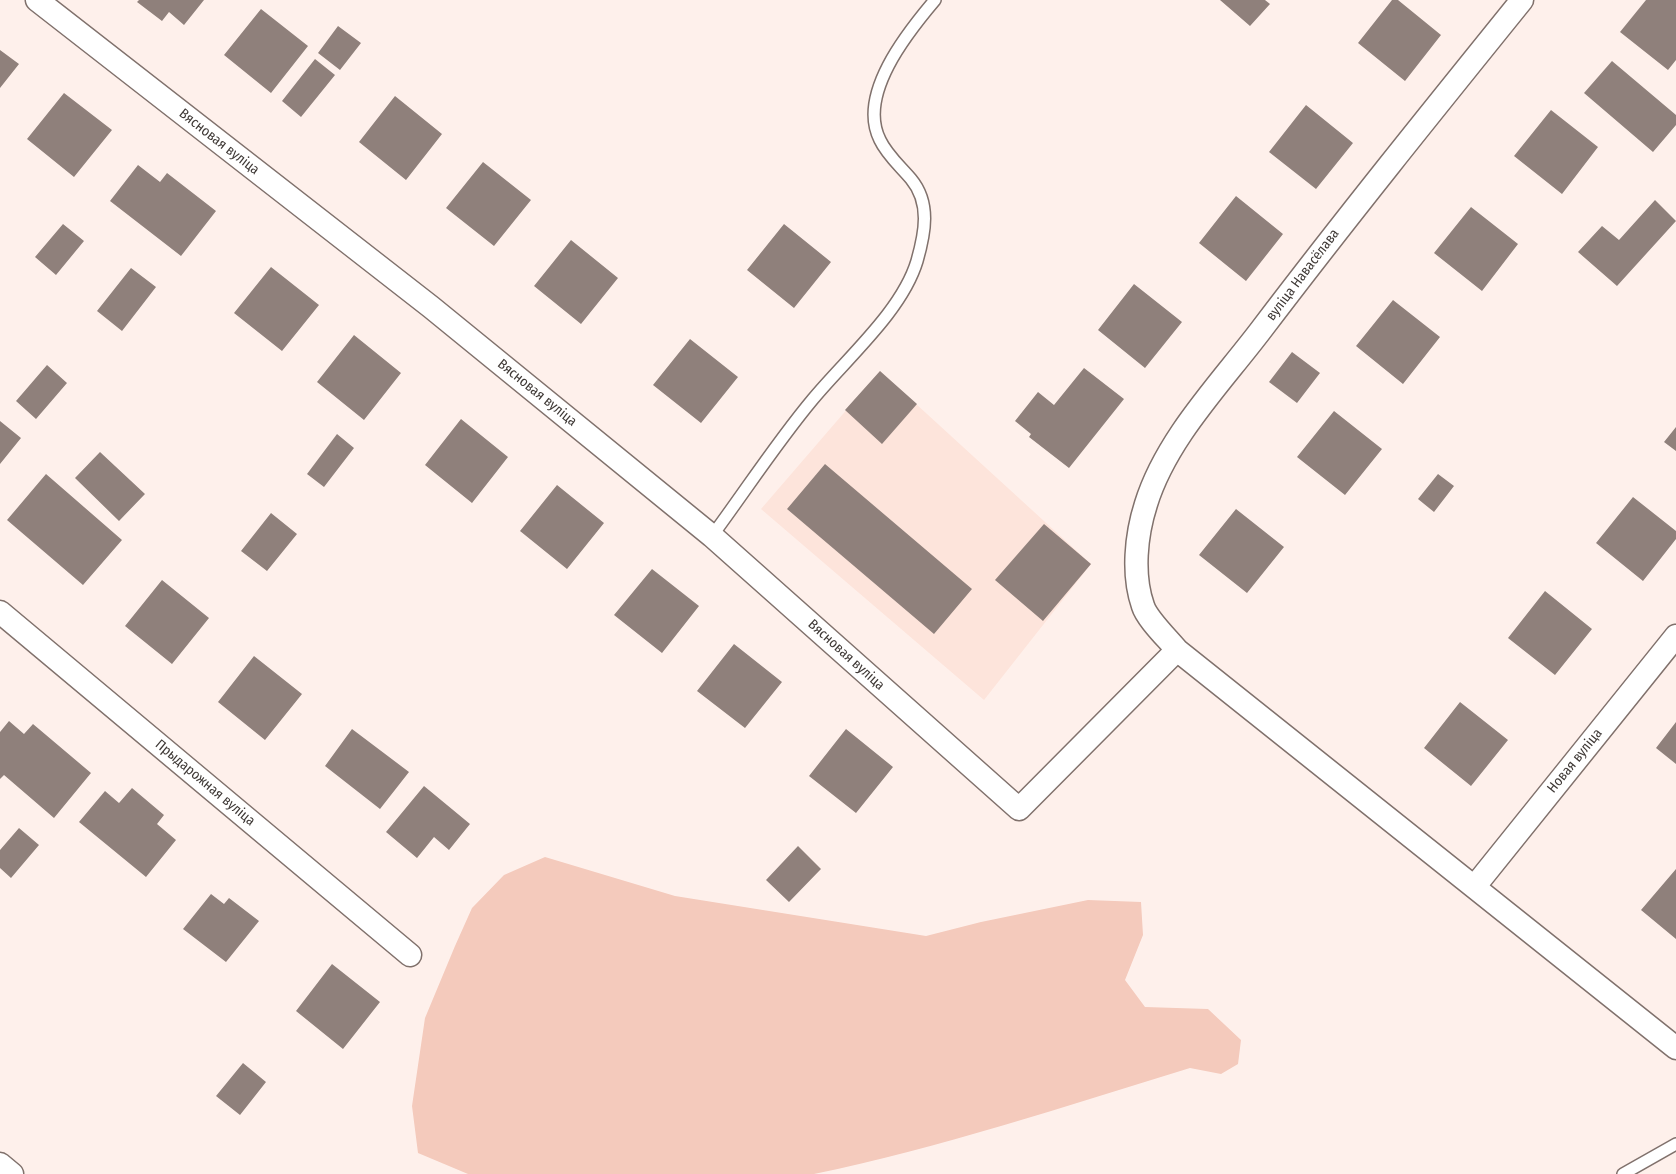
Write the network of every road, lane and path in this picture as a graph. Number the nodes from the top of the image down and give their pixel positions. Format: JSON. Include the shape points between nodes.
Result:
{"nodes":[{"id":1,"x":37,"y":0,"type":"edge"},
{"id":2,"x":935,"y":0,"type":"edge"},
{"id":3,"x":1522,"y":0,"type":"edge"},
{"id":4,"x":712,"y":536,"type":"junction"},
{"id":5,"x":0,"y":612,"type":"edge"},
{"id":6,"x":1676,"y":636,"type":"edge"},
{"id":7,"x":1177,"y":650,"type":"junction"},
{"id":8,"x":1475,"y":886,"type":"junction"},
{"id":9,"x":410,"y":955,"type":"dead end"},
{"id":10,"x":1676,"y":1048,"type":"edge"},
{"id":11,"x":1676,"y":1144,"type":"edge"},
{"id":12,"x":0,"y":1164,"type":"edge"},
{"id":13,"x":12,"y":1174,"type":"edge"},
{"id":14,"x":1623,"y":1174,"type":"edge"}],
"edges":[{"from":1,"to":4,"type":"street","name":"Вясновая вуліца","via":[[431,307]]},
{"from":2,"to":4,"type":"lane","via":[[889,64],[877,90],[874,110],[879,140],[912,180],[921,196],[925,214],[924,236],[909,284],[812,399]]},
{"from":3,"to":7,"type":"street","name":"вуліца Навасёлава","via":[[1365,195],[1163,463],[1145,505],[1136,575],[1143,608]]},
{"from":4,"to":7,"type":"street","name":"Вясновая вуліца","via":[[1019,809]]},
{"from":5,"to":9,"type":"street","name":"Прыдарожная вуліца"},
{"from":6,"to":8,"type":"street","name":"Новая вуліца"},
{"from":7,"to":8,"type":"street","name":"вуліца Навасёлава"},
{"from":8,"to":10,"type":"street","name":"вуліца Навасёлава"},
{"from":11,"to":14,"type":"lane"},
{"from":12,"to":13,"type":"street"}]}
